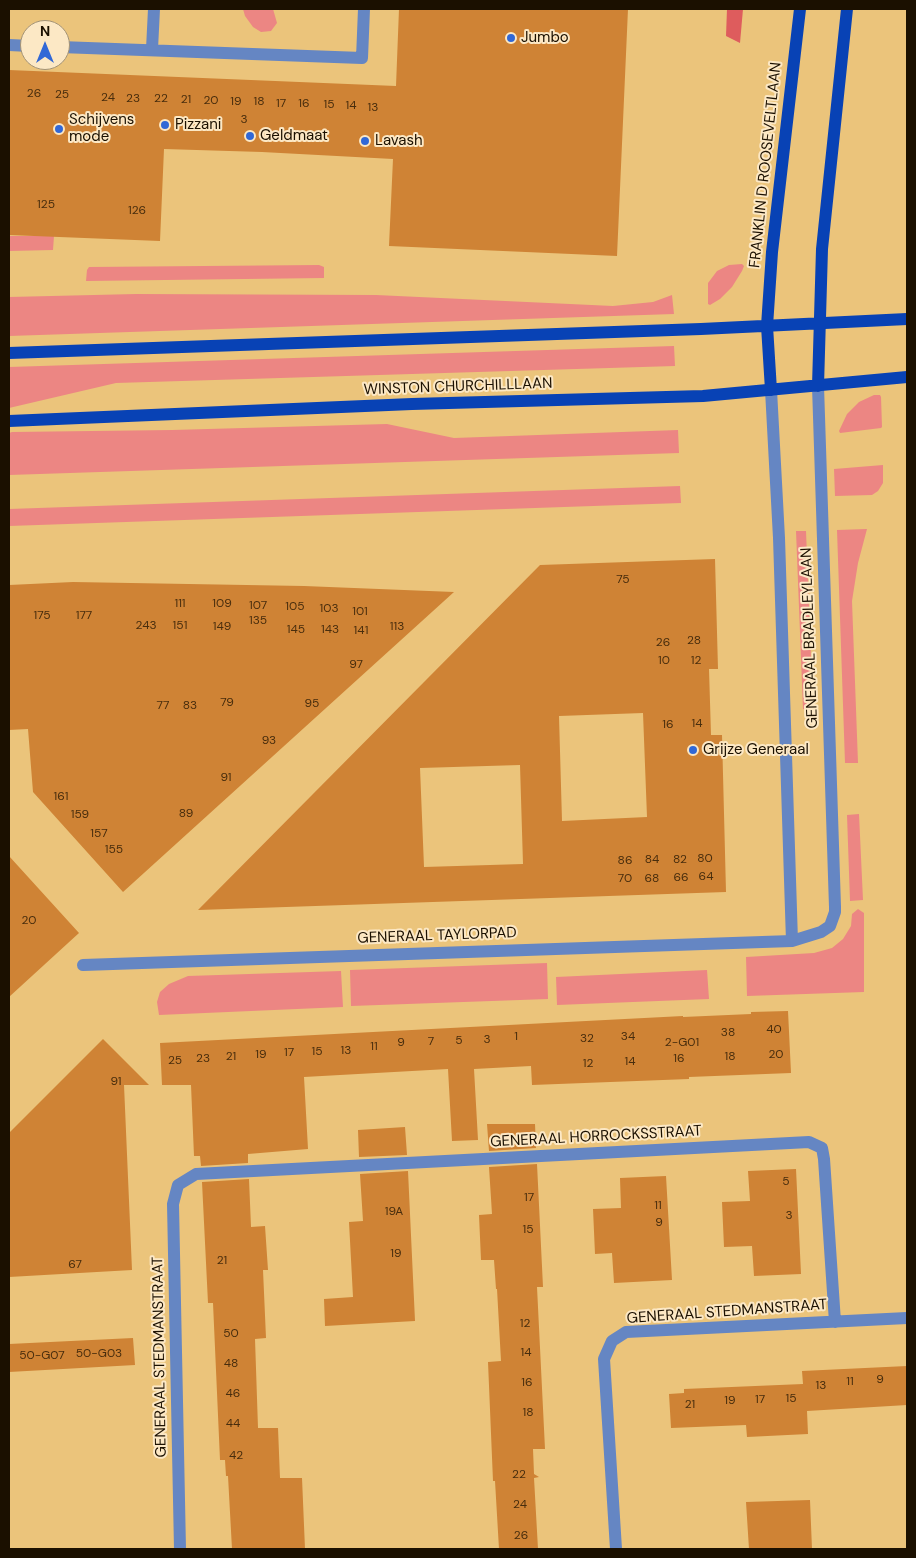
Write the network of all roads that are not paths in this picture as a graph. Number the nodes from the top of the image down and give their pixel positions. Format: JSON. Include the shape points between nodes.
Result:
{"nodes":[{"id":1,"x":154,"y":9,"type":"edge"},
{"id":2,"x":364,"y":9,"type":"edge"},
{"id":3,"x":800,"y":9,"type":"edge"},
{"id":4,"x":847,"y":9,"type":"edge"},
{"id":5,"x":70,"y":47,"type":"edge"},
{"id":6,"x":152,"y":49,"type":"junction"},
{"id":7,"x":907,"y":319,"type":"edge"},
{"id":8,"x":820,"y":323,"type":"junction"},
{"id":9,"x":767,"y":326,"type":"junction"},
{"id":10,"x":9,"y":353,"type":"edge"},
{"id":11,"x":907,"y":378,"type":"edge"},
{"id":12,"x":818,"y":386,"type":"junction"},
{"id":13,"x":771,"y":390,"type":"junction"},
{"id":14,"x":9,"y":421,"type":"edge"},
{"id":15,"x":792,"y":941,"type":"junction"},
{"id":16,"x":83,"y":965,"type":"dead end"},
{"id":17,"x":196,"y":1174,"type":"joint"},
{"id":18,"x":907,"y":1318,"type":"edge"},
{"id":19,"x":836,"y":1322,"type":"junction"},
{"id":20,"x":180,"y":1549,"type":"edge"},
{"id":21,"x":616,"y":1549,"type":"edge"}],
"edges":[{"from":1,"to":6,"type":"street"},
{"from":2,"to":6,"type":"street","via":[[362,58]]},
{"from":3,"to":9,"type":"main road","name":"FRANKLIN D ROOSEVELTLAAN","via":[[772,252]]},
{"from":4,"to":8,"type":"main road","via":[[822,249]]},
{"from":5,"to":6,"type":"street"},
{"from":7,"to":8,"type":"main road"},
{"from":8,"to":9,"type":"main road"},
{"from":8,"to":12,"type":"main road"},
{"from":9,"to":10,"type":"main road"},
{"from":9,"to":13,"type":"main road","name":"FRANKLIN D ROOSEVELTLAAN"},
{"from":11,"to":12,"type":"main road","name":"WINSTON CHURCHILLLAAN"},
{"from":12,"to":13,"type":"main road","name":"WINSTON CHURCHILLLAAN"},
{"from":12,"to":15,"type":"street","name":"GENERAAL BRADLEYLAAN","via":[[835,912],[830,926]]},
{"from":13,"to":14,"type":"main road","name":"WINSTON CHURCHILLLAAN","via":[[694,396]]},
{"from":13,"to":15,"type":"street","name":"GENERAAL BRADLEYLAAN","via":[[780,538]]},
{"from":15,"to":16,"type":"street","name":"GENERAAL TAYLORPAD"},
{"from":17,"to":19,"type":"street","name":"GENERAAL HORROCKSSTRAAT","via":[[809,1142],[822,1148],[824,1159]]},
{"from":17,"to":20,"type":"street","name":"GENERAAL STEDMANSTRAAT","via":[[178,1186],[173,1204]]},
{"from":18,"to":19,"type":"street","name":"GENERAAL STEDMANSTRAAT"},
{"from":19,"to":21,"type":"street","name":"GENERAAL STEDMANSTRAAT","via":[[626,1332],[612,1341],[604,1359]]}]}
